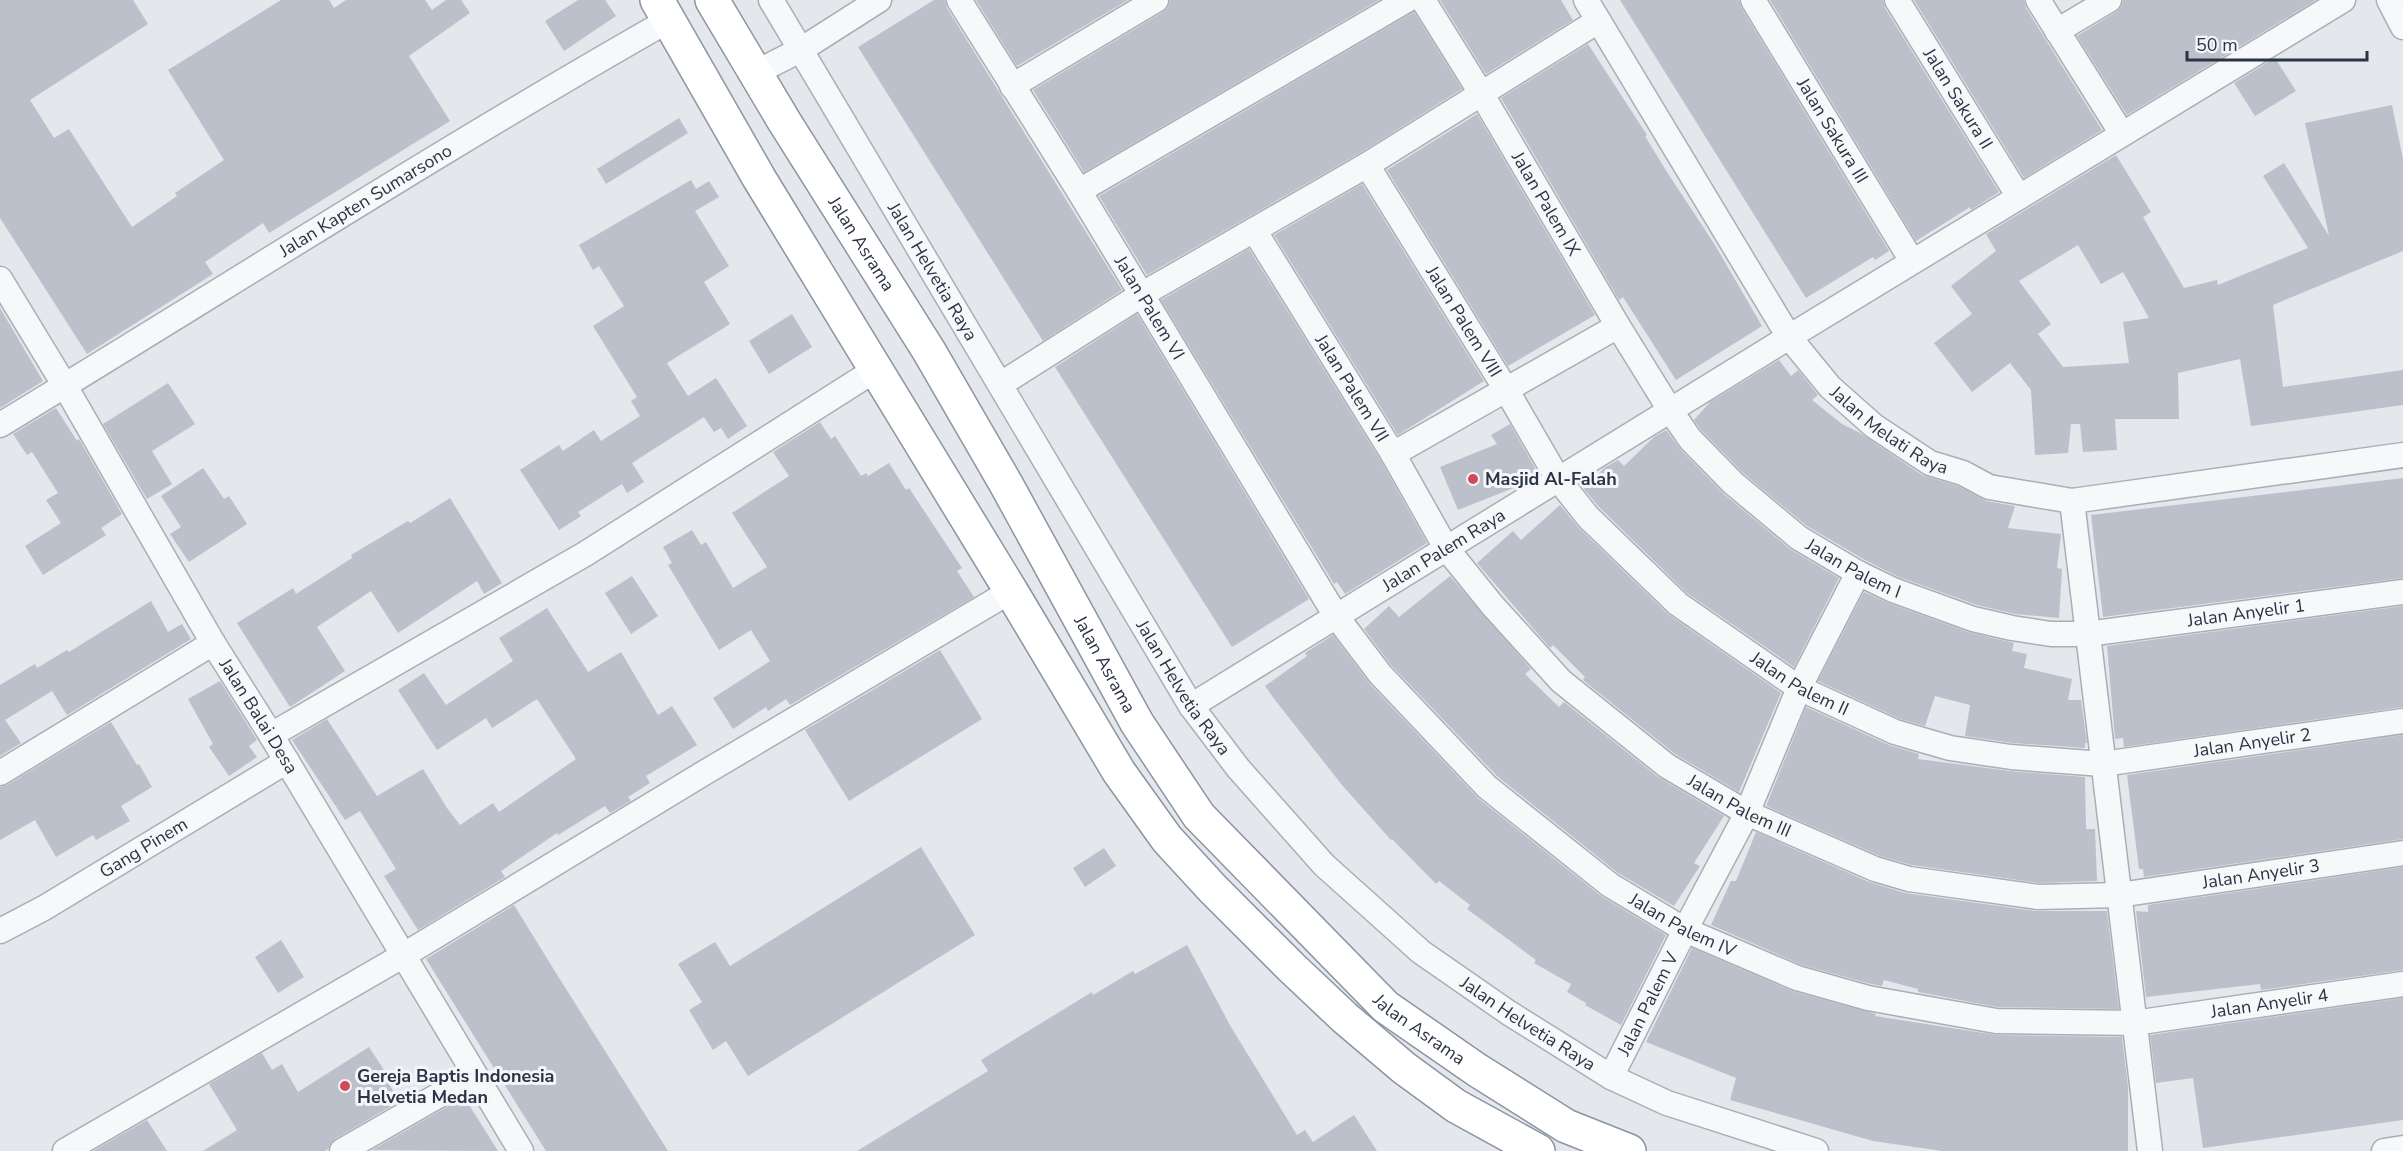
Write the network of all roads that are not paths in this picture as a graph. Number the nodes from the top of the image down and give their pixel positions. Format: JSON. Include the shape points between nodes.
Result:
{"nodes":[{"id":1,"x":712,"y":0,"type":"edge"},
{"id":2,"x":771,"y":0,"type":"edge"},
{"id":3,"x":879,"y":0,"type":"edge"},
{"id":4,"x":959,"y":0,"type":"edge"},
{"id":5,"x":1156,"y":0,"type":"edge"},
{"id":6,"x":1407,"y":0,"type":"edge"},
{"id":7,"x":1423,"y":0,"type":"edge"},
{"id":8,"x":1586,"y":0,"type":"edge"},
{"id":9,"x":1753,"y":0,"type":"edge"},
{"id":10,"x":1897,"y":0,"type":"edge"},
{"id":11,"x":2038,"y":0,"type":"edge"},
{"id":12,"x":2109,"y":0,"type":"edge"},
{"id":13,"x":2343,"y":0,"type":"edge"},
{"id":14,"x":2390,"y":0,"type":"edge"},
{"id":15,"x":663,"y":10,"type":"edge"},
{"id":16,"x":1598,"y":21,"type":"junction"},
{"id":17,"x":2403,"y":27,"type":"edge"},
{"id":18,"x":2057,"y":31,"type":"junction"},
{"id":19,"x":802,"y":49,"type":"junction"},
{"id":20,"x":757,"y":72,"type":"junction"},
{"id":21,"x":1012,"y":86,"type":"junction"},
{"id":22,"x":1481,"y":93,"type":"junction"},
{"id":23,"x":2122,"y":134,"type":"junction"},
{"id":24,"x":1367,"y":165,"type":"junction"},
{"id":25,"x":1079,"y":191,"type":"junction"},
{"id":26,"x":2019,"y":197,"type":"junction"},
{"id":27,"x":1254,"y":230,"type":"junction"},
{"id":28,"x":1912,"y":261,"type":"junction"},
{"id":29,"x":0,"y":279,"type":"edge"},
{"id":30,"x":1141,"y":295,"type":"junction"},
{"id":31,"x":1618,"y":326,"type":"junction"},
{"id":32,"x":1789,"y":337,"type":"junction"},
{"id":33,"x":875,"y":370,"type":"junction"},
{"id":34,"x":1001,"y":384,"type":"junction"},
{"id":35,"x":65,"y":386,"type":"junction"},
{"id":36,"x":1507,"y":390,"type":"junction"},
{"id":37,"x":1670,"y":410,"type":"junction"},
{"id":38,"x":0,"y":425,"type":"edge"},
{"id":39,"x":1394,"y":454,"type":"junction"},
{"id":40,"x":2403,"y":455,"type":"edge"},
{"id":41,"x":1558,"y":479,"type":"junction"},
{"id":42,"x":2072,"y":501,"type":"junction"},
{"id":43,"x":1446,"y":548,"type":"junction"},
{"id":44,"x":1858,"y":573,"type":"junction"},
{"id":45,"x":1011,"y":591,"type":"junction"},
{"id":46,"x":2403,"y":592,"type":"edge"},
{"id":47,"x":1336,"y":616,"type":"junction"},
{"id":48,"x":2087,"y":634,"type":"junction"},
{"id":49,"x":213,"y":644,"type":"junction"},
{"id":50,"x":1799,"y":688,"type":"junction"},
{"id":51,"x":1191,"y":706,"type":"junction"},
{"id":52,"x":2403,"y":721,"type":"edge"},
{"id":53,"x":271,"y":735,"type":"junction"},
{"id":54,"x":286,"y":761,"type":"junction"},
{"id":55,"x":2103,"y":764,"type":"junction"},
{"id":56,"x":0,"y":773,"type":"edge"},
{"id":57,"x":1747,"y":813,"type":"junction"},
{"id":58,"x":2403,"y":853,"type":"edge"},
{"id":59,"x":2119,"y":895,"type":"junction"},
{"id":60,"x":1685,"y":930,"type":"junction"},
{"id":61,"x":0,"y":931,"type":"edge"},
{"id":62,"x":404,"y":955,"type":"junction"},
{"id":63,"x":2403,"y":984,"type":"edge"},
{"id":64,"x":2134,"y":1023,"type":"junction"},
{"id":65,"x":474,"y":1075,"type":"junction"},
{"id":66,"x":1611,"y":1077,"type":"junction"},
{"id":67,"x":2403,"y":1148,"type":"edge"},
{"id":68,"x":65,"y":1151,"type":"edge"},
{"id":69,"x":342,"y":1151,"type":"edge"},
{"id":70,"x":521,"y":1151,"type":"edge"},
{"id":71,"x":1538,"y":1151,"type":"edge"},
{"id":72,"x":1629,"y":1151,"type":"edge"},
{"id":73,"x":1816,"y":1151,"type":"edge"},
{"id":74,"x":2150,"y":1151,"type":"edge"},
{"id":75,"x":2384,"y":1151,"type":"edge"}],
"edges":[{"from":1,"to":20,"type":"highway","name":"Jalan Asrama"},
{"from":2,"to":19,"type":"street","name":"Jalan Helvetia Raya"},
{"from":3,"to":19,"type":"street"},
{"from":4,"to":21,"type":"street","name":"Jalan Palem VI"},
{"from":5,"to":21,"type":"street"},
{"from":6,"to":25,"type":"street"},
{"from":7,"to":22,"type":"street","name":"Jalan Palem IX"},
{"from":8,"to":16,"type":"street","name":"Jalan Melati Raya"},
{"from":9,"to":28,"type":"street","name":"Jalan Sakura III"},
{"from":10,"to":26,"type":"street","name":"Jalan Sakura II"},
{"from":11,"to":18,"type":"street"},
{"from":12,"to":18,"type":"street"},
{"from":13,"to":23,"type":"street","name":"Jalan Palem Raya"},
{"from":14,"to":17,"type":"street"},
{"from":15,"to":33,"type":"highway","name":"Jalan Kapten Sumarsono"},
{"from":15,"to":35,"type":"street","name":"Jalan Kapten Sumarsono","via":[[586,67]]},
{"from":16,"to":22,"type":"street"},
{"from":16,"to":32,"type":"street","name":"Jalan Melati Raya"},
{"from":18,"to":23,"type":"street"},
{"from":19,"to":20,"type":"street"},
{"from":19,"to":34,"type":"street","name":"Jalan Helvetia Raya"},
{"from":20,"to":72,"type":"highway","name":"Jalan Asrama","via":[[1006,484],[1137,723],[1199,816],[1386,1007],[1566,1126]]},
{"from":21,"to":25,"type":"street","name":"Jalan Palem VI"},
{"from":22,"to":24,"type":"street"},
{"from":22,"to":31,"type":"street","name":"Jalan Palem IX"},
{"from":23,"to":26,"type":"street","name":"Jalan Palem Raya"},
{"from":24,"to":27,"type":"street"},
{"from":24,"to":36,"type":"street","name":"Jalan Palem VIII"},
{"from":25,"to":30,"type":"street","name":"Jalan Palem VI"},
{"from":26,"to":28,"type":"street","name":"Jalan Palem Raya"},
{"from":27,"to":30,"type":"street"},
{"from":27,"to":39,"type":"street","name":"Jalan Palem VII"},
{"from":28,"to":32,"type":"street","name":"Jalan Palem Raya"},
{"from":29,"to":35,"type":"street","name":"Jalan Balai Desa"},
{"from":30,"to":34,"type":"street"},
{"from":30,"to":47,"type":"street","name":"Jalan Palem VI"},
{"from":31,"to":36,"type":"street"},
{"from":31,"to":37,"type":"street","name":"Jalan Palem IX"},
{"from":32,"to":37,"type":"street","name":"Jalan Palem Raya"},
{"from":32,"to":42,"type":"street","name":"Jalan Melati Raya","via":[[1830,387],[1874,426],[1930,464],[1963,472],[1989,487]]},
{"from":33,"to":45,"type":"highway"},
{"from":33,"to":53,"type":"street","via":[[585,554]]},
{"from":34,"to":51,"type":"street","name":"Jalan Helvetia Raya"},
{"from":35,"to":38,"type":"street","name":"Jalan Kapten Sumarsono"},
{"from":35,"to":49,"type":"street","name":"Jalan Balai Desa"},
{"from":36,"to":39,"type":"street"},
{"from":36,"to":41,"type":"street","name":"Jalan Palem VIII"},
{"from":37,"to":41,"type":"street","name":"Jalan Palem Raya"},
{"from":37,"to":44,"type":"street","name":"Jalan Palem I","via":[[1690,439],[1734,483],[1799,538]]},
{"from":39,"to":43,"type":"street","name":"Jalan Palem VII"},
{"from":40,"to":42,"type":"street","name":"Jalan Melati Raya"},
{"from":41,"to":43,"type":"street","name":"Jalan Palem Raya"},
{"from":41,"to":50,"type":"street","name":"Jalan Palem II","via":[[1588,517],[1678,604]]},
{"from":42,"to":48,"type":"street"},
{"from":43,"to":47,"type":"street","name":"Jalan Palem Raya"},
{"from":43,"to":57,"type":"street","name":"Jalan Palem III","via":[[1562,681],[1667,766]]},
{"from":44,"to":48,"type":"street","name":"Jalan Palem I","via":[[1973,619],[2051,634]]},
{"from":44,"to":50,"type":"street","name":"Jalan Palem V"},
{"from":45,"to":62,"type":"street"},
{"from":45,"to":71,"type":"highway","via":[[1119,772],[1167,839],[1213,889],[1345,1018],[1404,1068],[1456,1106]]},
{"from":46,"to":48,"type":"street","name":"Jalan Anyelir 1"},
{"from":47,"to":51,"type":"street","name":"Jalan Palem Raya"},
{"from":47,"to":60,"type":"street","name":"Jalan Palem IV","via":[[1380,674],[1487,787],[1610,885]]},
{"from":48,"to":55,"type":"street"},
{"from":49,"to":53,"type":"street","name":"Jalan Balai Desa"},
{"from":49,"to":56,"type":"street"},
{"from":50,"to":55,"type":"street","name":"Jalan Palem II","via":[[1895,732],[1950,748]]},
{"from":50,"to":57,"type":"street","name":"Jalan Palem V"},
{"from":51,"to":66,"type":"street","name":"Jalan Helvetia Raya","via":[[1238,768],[1324,865],[1421,952]]},
{"from":52,"to":55,"type":"street","name":"Jalan Anyelir 2"},
{"from":53,"to":54,"type":"street","name":"Jalan Balai Desa"},
{"from":54,"to":61,"type":"street","name":"Gang Pinem"},
{"from":54,"to":62,"type":"street","name":"Jalan Balai Desa"},
{"from":55,"to":59,"type":"street"},
{"from":57,"to":59,"type":"street","name":"Jalan Palem III","via":[[1875,869],[1909,879],[2038,897]]},
{"from":57,"to":60,"type":"street","name":"Jalan Palem V"},
{"from":58,"to":59,"type":"street","name":"Jalan Anyelir 3"},
{"from":59,"to":64,"type":"street"},
{"from":60,"to":64,"type":"street","name":"Jalan Palem IV","via":[[1797,978],[1868,998],[1996,1021]]},
{"from":60,"to":66,"type":"street","name":"Jalan Palem V"},
{"from":62,"to":65,"type":"street","name":"Jalan Balai Desa"},
{"from":62,"to":68,"type":"street"},
{"from":63,"to":64,"type":"street","name":"Jalan Anyelir 4"},
{"from":64,"to":74,"type":"street"},
{"from":65,"to":69,"type":"street"},
{"from":65,"to":70,"type":"street","name":"Jalan Balai Desa"},
{"from":66,"to":73,"type":"street","name":"Jalan Helvetia Raya","via":[[1667,1103]]},
{"from":67,"to":75,"type":"street"}]}
